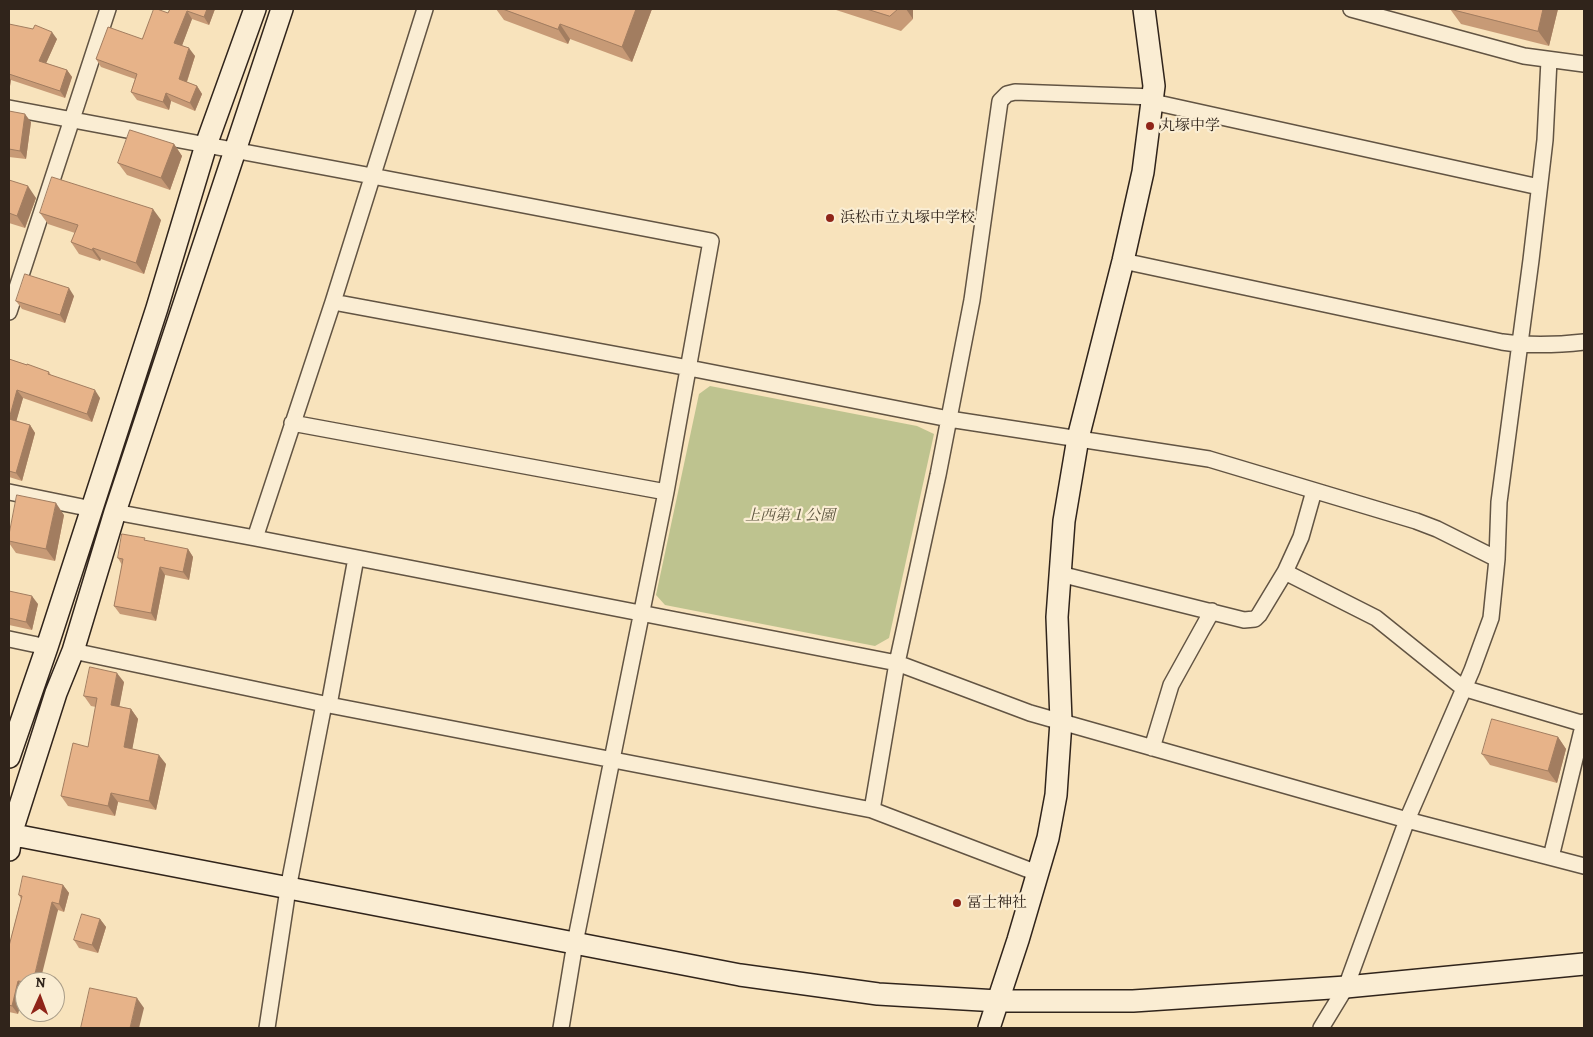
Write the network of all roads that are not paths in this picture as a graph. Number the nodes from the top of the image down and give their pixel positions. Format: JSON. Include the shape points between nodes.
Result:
{"nodes":[{"id":1,"x":108,"y":9,"type":"edge"},
{"id":2,"x":255,"y":9,"type":"edge"},
{"id":3,"x":282,"y":9,"type":"edge"},
{"id":4,"x":425,"y":9,"type":"edge"},
{"id":5,"x":1144,"y":9,"type":"edge"},
{"id":6,"x":1353,"y":9,"type":"edge"},
{"id":7,"x":1549,"y":60,"type":"junction"},
{"id":8,"x":1584,"y":64,"type":"edge"},
{"id":9,"x":1154,"y":100,"type":"junction"},
{"id":10,"x":9,"y":108,"type":"edge"},
{"id":11,"x":71,"y":120,"type":"junction"},
{"id":12,"x":206,"y":146,"type":"junction"},
{"id":13,"x":234,"y":151,"type":"junction"},
{"id":14,"x":372,"y":176,"type":"junction"},
{"id":15,"x":1539,"y":187,"type":"junction"},
{"id":16,"x":1123,"y":261,"type":"junction"},
{"id":17,"x":333,"y":302,"type":"junction"},
{"id":18,"x":9,"y":312,"type":"edge"},
{"id":19,"x":1584,"y":342,"type":"edge"},
{"id":20,"x":1519,"y":344,"type":"junction"},
{"id":21,"x":689,"y":368,"type":"junction"},
{"id":22,"x":949,"y":420,"type":"junction"},
{"id":23,"x":292,"y":423,"type":"junction"},
{"id":24,"x":1078,"y":438,"type":"junction"},
{"id":25,"x":1314,"y":491,"type":"junction"},
{"id":26,"x":9,"y":492,"type":"edge"},
{"id":27,"x":666,"y":492,"type":"junction"},
{"id":28,"x":92,"y":510,"type":"junction"},
{"id":29,"x":115,"y":512,"type":"junction"},
{"id":30,"x":255,"y":538,"type":"junction"},
{"id":31,"x":356,"y":558,"type":"junction"},
{"id":32,"x":1497,"y":560,"type":"junction"},
{"id":33,"x":1285,"y":572,"type":"junction"},
{"id":34,"x":1060,"y":574,"type":"junction"},
{"id":35,"x":1212,"y":611,"type":"junction"},
{"id":36,"x":640,"y":613,"type":"junction"},
{"id":37,"x":9,"y":639,"type":"edge"},
{"id":38,"x":48,"y":647,"type":"junction"},
{"id":39,"x":73,"y":651,"type":"junction"},
{"id":40,"x":897,"y":663,"type":"junction"},
{"id":41,"x":1463,"y":688,"type":"junction"},
{"id":42,"x":326,"y":704,"type":"junction"},
{"id":43,"x":1060,"y":721,"type":"junction"},
{"id":44,"x":1584,"y":724,"type":"edge"},
{"id":45,"x":1152,"y":748,"type":"junction"},
{"id":46,"x":9,"y":757,"type":"edge"},
{"id":47,"x":612,"y":759,"type":"junction"},
{"id":48,"x":872,"y":810,"type":"junction"},
{"id":49,"x":1407,"y":820,"type":"junction"},
{"id":50,"x":10,"y":839,"type":"edge"},
{"id":51,"x":1551,"y":857,"type":"junction"},
{"id":52,"x":1584,"y":866,"type":"edge"},
{"id":53,"x":1037,"y":873,"type":"junction"},
{"id":54,"x":288,"y":889,"type":"junction"},
{"id":55,"x":575,"y":943,"type":"junction"},
{"id":56,"x":1584,"y":964,"type":"edge"},
{"id":57,"x":1346,"y":987,"type":"junction"},
{"id":58,"x":998,"y":1001,"type":"junction"},
{"id":59,"x":267,"y":1028,"type":"edge"},
{"id":60,"x":561,"y":1028,"type":"edge"},
{"id":61,"x":989,"y":1028,"type":"edge"},
{"id":62,"x":1321,"y":1028,"type":"edge"}],
"edges":[{"from":1,"to":11,"type":"street"},
{"from":2,"to":12,"type":"street"},
{"from":3,"to":13,"type":"street"},
{"from":4,"to":14,"type":"street"},
{"from":5,"to":9,"type":"street","via":[[1154,72]]},
{"from":6,"to":7,"type":"street"},
{"from":7,"to":8,"type":"street"},
{"from":7,"to":15,"type":"street"},
{"from":9,"to":15,"type":"street"},
{"from":9,"to":16,"type":"street","via":[[1141,184]]},
{"from":9,"to":22,"type":"street","via":[[1015,92],[1002,97],[972,300]]},
{"from":10,"to":11,"type":"street"},
{"from":11,"to":12,"type":"street"},
{"from":11,"to":18,"type":"street"},
{"from":12,"to":13,"type":"street"},
{"from":12,"to":28,"type":"street"},
{"from":13,"to":14,"type":"street"},
{"from":13,"to":29,"type":"street"},
{"from":14,"to":17,"type":"street"},
{"from":14,"to":21,"type":"street","via":[[710,242]]},
{"from":15,"to":20,"type":"street"},
{"from":16,"to":20,"type":"street"},
{"from":16,"to":24,"type":"street"},
{"from":17,"to":21,"type":"street"},
{"from":17,"to":23,"type":"street"},
{"from":19,"to":20,"type":"street"},
{"from":20,"to":32,"type":"street","via":[[1499,502]]},
{"from":21,"to":22,"type":"street"},
{"from":21,"to":27,"type":"street"},
{"from":22,"to":24,"type":"street"},
{"from":22,"to":40,"type":"street"},
{"from":23,"to":27,"type":"street"},
{"from":23,"to":30,"type":"street"},
{"from":24,"to":25,"type":"street","via":[[1216,461]]},
{"from":24,"to":34,"type":"street","via":[[1064,521]]},
{"from":25,"to":32,"type":"street","via":[[1424,524]]},
{"from":25,"to":33,"type":"street","via":[[1301,537]]},
{"from":26,"to":28,"type":"street"},
{"from":27,"to":36,"type":"street"},
{"from":28,"to":38,"type":"street"},
{"from":29,"to":30,"type":"street"},
{"from":29,"to":39,"type":"street"},
{"from":30,"to":31,"type":"street"},
{"from":31,"to":36,"type":"street"},
{"from":31,"to":42,"type":"street"},
{"from":32,"to":41,"type":"street","via":[[1491,618]]},
{"from":33,"to":35,"type":"street","via":[[1255,619],[1244,620]]},
{"from":33,"to":41,"type":"street","via":[[1376,618]]},
{"from":34,"to":35,"type":"street"},
{"from":34,"to":43,"type":"street"},
{"from":35,"to":45,"type":"street","via":[[1171,685]]},
{"from":36,"to":40,"type":"street"},
{"from":36,"to":47,"type":"street"},
{"from":37,"to":38,"type":"street"},
{"from":38,"to":46,"type":"street"},
{"from":39,"to":42,"type":"street"},
{"from":39,"to":50,"type":"street","via":[[56,693]]},
{"from":40,"to":43,"type":"street","via":[[1030,713]]},
{"from":40,"to":48,"type":"street"},
{"from":41,"to":44,"type":"street"},
{"from":41,"to":49,"type":"street"},
{"from":42,"to":47,"type":"street"},
{"from":42,"to":54,"type":"street"},
{"from":43,"to":45,"type":"street"},
{"from":43,"to":53,"type":"street","via":[[1056,795]]},
{"from":44,"to":51,"type":"street"},
{"from":45,"to":49,"type":"street"},
{"from":47,"to":48,"type":"street"},
{"from":47,"to":55,"type":"street"},
{"from":48,"to":53,"type":"street"},
{"from":49,"to":51,"type":"street"},
{"from":49,"to":57,"type":"street"},
{"from":50,"to":54,"type":"street"},
{"from":51,"to":52,"type":"street"},
{"from":53,"to":58,"type":"street"},
{"from":54,"to":55,"type":"street"},
{"from":54,"to":59,"type":"street"},
{"from":55,"to":58,"type":"street","via":[[831,989]]},
{"from":55,"to":60,"type":"street"},
{"from":56,"to":57,"type":"street"},
{"from":57,"to":58,"type":"street","via":[[1133,1001]]},
{"from":57,"to":62,"type":"street"},
{"from":58,"to":61,"type":"street"}]}
